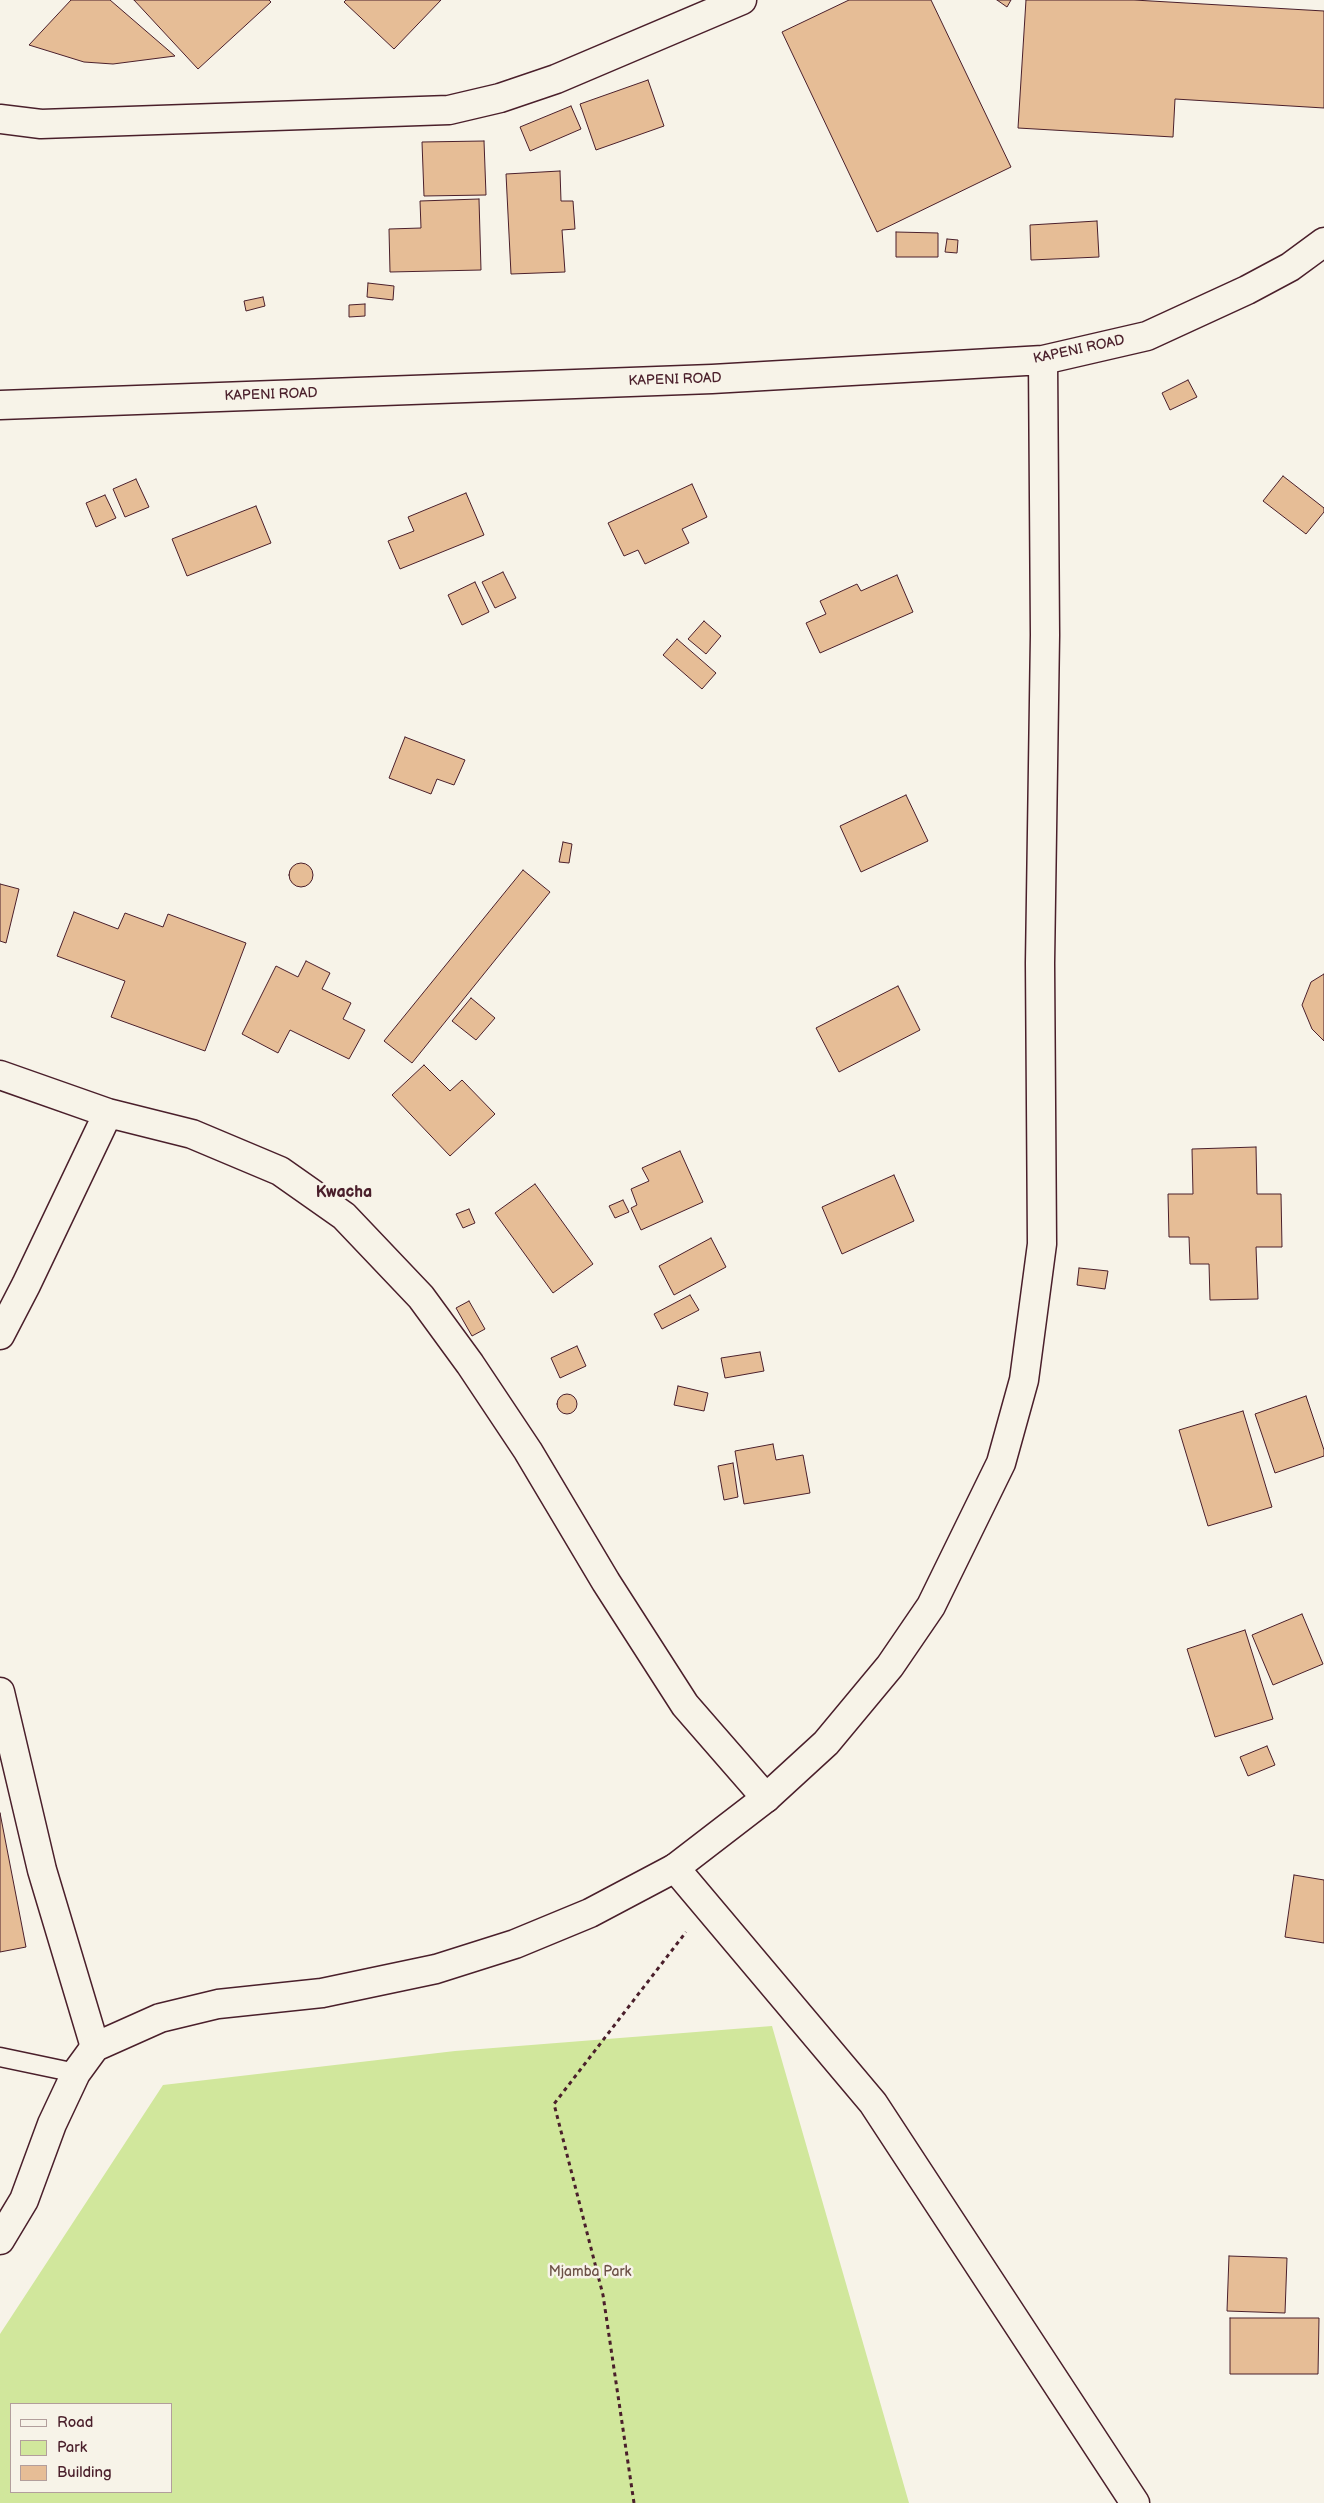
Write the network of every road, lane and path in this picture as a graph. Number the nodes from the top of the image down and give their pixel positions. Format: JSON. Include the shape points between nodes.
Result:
{"nodes":[{"id":1,"x":742,"y":0,"type":"edge"},
{"id":2,"x":0,"y":119,"type":"edge"},
{"id":3,"x":1324,"y":242,"type":"edge"},
{"id":4,"x":1043,"y":360,"type":"junction"},
{"id":5,"x":0,"y":405,"type":"edge"},
{"id":6,"x":0,"y":1075,"type":"edge"},
{"id":7,"x":108,"y":1113,"type":"junction"},
{"id":8,"x":0,"y":1335,"type":"edge"},
{"id":9,"x":0,"y":1692,"type":"edge"},
{"id":10,"x":766,"y":1798,"type":"junction"},
{"id":11,"x":675,"y":1868,"type":"junction"},
{"id":12,"x":705,"y":1907,"type":"junction"},
{"id":13,"x":95,"y":2047,"type":"junction"},
{"id":14,"x":0,"y":2057,"type":"edge"},
{"id":15,"x":76,"y":2073,"type":"junction"},
{"id":16,"x":0,"y":2240,"type":"edge"},
{"id":17,"x":634,"y":2503,"type":"edge"},
{"id":18,"x":1135,"y":2503,"type":"edge"}],
"edges":[{"from":1,"to":2,"type":"main road","via":[[556,79],[500,98],[449,110],[41,124]]},
{"from":3,"to":4,"type":"main road","name":"KAPENI ROAD","via":[[1290,267],[1247,290],[1147,336]]},
{"from":4,"to":5,"type":"main road","name":"KAPENI ROAD","via":[[712,378]]},
{"from":4,"to":10,"type":"main road","via":[[1042,1244],[1024,1380],[1001,1463],[931,1606],[890,1666],[826,1743]]},
{"from":6,"to":7,"type":"main road"},
{"from":7,"to":8,"type":"main road"},
{"from":7,"to":10,"type":"main road","via":[[192,1134],[280,1171],[350,1222],[421,1297],[459,1349],[528,1451],[606,1582],[685,1705]]},
{"from":9,"to":13,"type":"main road","via":[[42,1870]]},
{"from":10,"to":11,"type":"main road"},
{"from":11,"to":12,"type":"main road"},
{"from":11,"to":13,"type":"main road","via":[[590,1913],[515,1944],[436,1969],[322,1993],[218,2004],[160,2018]]},
{"from":12,"to":17,"type":"path","via":[[554,2104],[603,2295]]},
{"from":12,"to":18,"type":"main road","via":[[873,2103]]},
{"from":13,"to":15,"type":"main road"},
{"from":14,"to":15,"type":"lane"},
{"from":15,"to":16,"type":"main road","via":[[52,2124],[24,2200]]}]}
